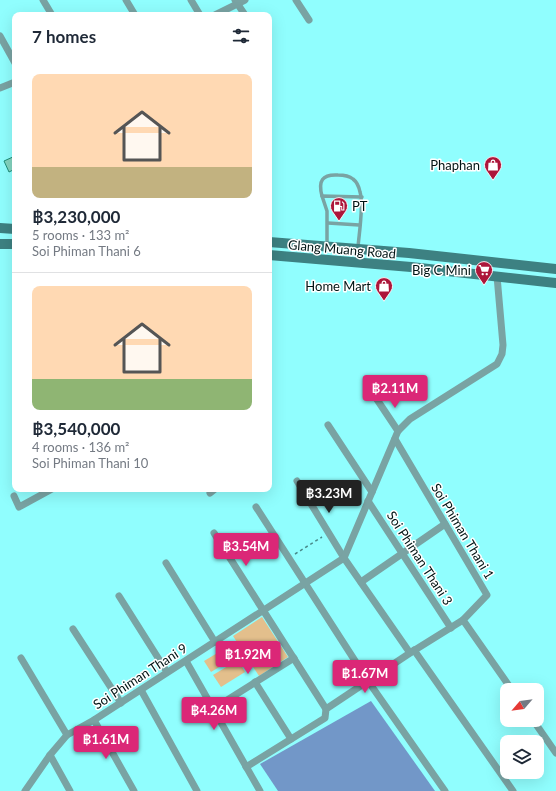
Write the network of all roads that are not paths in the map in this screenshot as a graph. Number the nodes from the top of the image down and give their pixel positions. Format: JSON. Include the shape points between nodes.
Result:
{"nodes":[{"id":1,"x":44,"y":0,"type":"edge"},
{"id":2,"x":126,"y":0,"type":"edge"},
{"id":3,"x":191,"y":0,"type":"edge"},
{"id":4,"x":245,"y":0,"type":"edge"},
{"id":5,"x":296,"y":0,"type":"edge"},
{"id":6,"x":237,"y":2,"type":"edge"},
{"id":7,"x":50,"y":12,"type":"edge"},
{"id":8,"x":133,"y":12,"type":"edge"},
{"id":9,"x":198,"y":12,"type":"edge"},
{"id":10,"x":220,"y":12,"type":"edge"},
{"id":11,"x":243,"y":12,"type":"edge"},
{"id":12,"x":310,"y":20,"type":"dead end"},
{"id":13,"x":0,"y":36,"type":"edge"},
{"id":14,"x":12,"y":58,"type":"edge"},
{"id":15,"x":12,"y":83,"type":"edge"},
{"id":16,"x":0,"y":88,"type":"edge"},
{"id":17,"x":322,"y":196,"type":"junction"},
{"id":18,"x":362,"y":197,"type":"junction"},
{"id":19,"x":328,"y":223,"type":"junction"},
{"id":20,"x":359,"y":225,"type":"junction"},
{"id":21,"x":0,"y":228,"type":"edge"},
{"id":22,"x":12,"y":229,"type":"edge"},
{"id":23,"x":272,"y":242,"type":"edge"},
{"id":24,"x":0,"y":244,"type":"edge"},
{"id":25,"x":12,"y":244,"type":"edge"},
{"id":26,"x":327,"y":246,"type":"junction"},
{"id":27,"x":358,"y":248,"type":"junction"},
{"id":28,"x":272,"y":256,"type":"edge"},
{"id":29,"x":356,"y":262,"type":"junction"},
{"id":30,"x":556,"y":268,"type":"edge"},
{"id":31,"x":497,"y":276,"type":"junction"},
{"id":32,"x":556,"y":283,"type":"edge"},
{"id":33,"x":376,"y":398,"type":"dead end"},
{"id":34,"x":328,"y":425,"type":"dead end"},
{"id":35,"x":398,"y":431,"type":"junction"},
{"id":36,"x":395,"y":439,"type":"junction"},
{"id":37,"x":297,"y":481,"type":"dead end"},
{"id":38,"x":46,"y":492,"type":"edge"},
{"id":39,"x":372,"y":492,"type":"junction"},
{"id":40,"x":14,"y":496,"type":"dead end"},
{"id":41,"x":368,"y":501,"type":"junction"},
{"id":42,"x":256,"y":506,"type":"dead end"},
{"id":43,"x":445,"y":524,"type":"junction"},
{"id":44,"x":214,"y":533,"type":"dead end"},
{"id":45,"x":402,"y":554,"type":"junction"},
{"id":46,"x":344,"y":558,"type":"junction"},
{"id":47,"x":166,"y":563,"type":"dead end"},
{"id":48,"x":361,"y":582,"type":"junction"},
{"id":49,"x":305,"y":583,"type":"junction"},
{"id":50,"x":119,"y":596,"type":"dead end"},
{"id":51,"x":263,"y":610,"type":"junction"},
{"id":52,"x":463,"y":620,"type":"junction"},
{"id":53,"x":451,"y":628,"type":"junction"},
{"id":54,"x":73,"y":629,"type":"dead end"},
{"id":55,"x":215,"y":642,"type":"junction"},
{"id":56,"x":412,"y":652,"type":"junction"},
{"id":57,"x":21,"y":658,"type":"dead end"},
{"id":58,"x":294,"y":658,"type":"junction"},
{"id":59,"x":186,"y":661,"type":"junction"},
{"id":60,"x":168,"y":672,"type":"junction"},
{"id":61,"x":368,"y":681,"type":"junction"},
{"id":62,"x":255,"y":682,"type":"junction"},
{"id":63,"x":507,"y":683,"type":"edge"},
{"id":64,"x":141,"y":690,"type":"junction"},
{"id":65,"x":121,"y":703,"type":"junction"},
{"id":66,"x":213,"y":709,"type":"junction"},
{"id":67,"x":326,"y":709,"type":"junction"},
{"id":68,"x":94,"y":720,"type":"junction"},
{"id":69,"x":538,"y":727,"type":"edge"},
{"id":70,"x":67,"y":735,"type":"junction"},
{"id":71,"x":291,"y":739,"type":"junction"},
{"id":72,"x":556,"y":753,"type":"edge"},
{"id":73,"x":50,"y":755,"type":"junction"},
{"id":74,"x":246,"y":767,"type":"junction"},
{"id":75,"x":25,"y":791,"type":"edge"},
{"id":76,"x":70,"y":791,"type":"edge"},
{"id":77,"x":134,"y":791,"type":"edge"},
{"id":78,"x":197,"y":791,"type":"edge"},
{"id":79,"x":260,"y":791,"type":"edge"},
{"id":80,"x":444,"y":791,"type":"edge"},
{"id":81,"x":513,"y":791,"type":"edge"}],
"edges":[{"from":1,"to":7,"type":"street"},
{"from":2,"to":8,"type":"street"},
{"from":3,"to":9,"type":"street"},
{"from":4,"to":6,"type":"street"},
{"from":5,"to":12,"type":"street"},
{"from":6,"to":10,"type":"street"},
{"from":6,"to":11,"type":"street"},
{"from":13,"to":14,"type":"street"},
{"from":15,"to":16,"type":"street"},
{"from":17,"to":18,"type":"lane"},
{"from":17,"to":18,"type":"lane","via":[[322,179],[328,175],[345,175],[354,179]]},
{"from":17,"to":19,"type":"lane"},
{"from":18,"to":20,"type":"lane"},
{"from":19,"to":20,"type":"lane"},
{"from":19,"to":26,"type":"lane"},
{"from":20,"to":27,"type":"lane"},
{"from":21,"to":22,"type":"main road"},
{"from":23,"to":26,"type":"main road","name":"Glang Muang Road"},
{"from":24,"to":25,"type":"main road"},
{"from":26,"to":27,"type":"main road","name":"Glang Muang Road"},
{"from":27,"to":29,"type":"main road"},
{"from":27,"to":30,"type":"main road","name":"Glang Muang Road"},
{"from":28,"to":29,"type":"main road","name":"Glang Muang Road"},
{"from":29,"to":31,"type":"main road","name":"Glang Muang Road"},
{"from":31,"to":32,"type":"main road","name":"Glang Muang Road"},
{"from":31,"to":35,"type":"street","via":[[503,345],[497,364],[410,420]]},
{"from":33,"to":35,"type":"street"},
{"from":34,"to":39,"type":"street"},
{"from":35,"to":36,"type":"street"},
{"from":36,"to":39,"type":"street"},
{"from":36,"to":43,"type":"street","name":"Soi Phiman Thani 1"},
{"from":37,"to":46,"type":"street"},
{"from":38,"to":40,"type":"street","via":[[19,507]]},
{"from":39,"to":41,"type":"street"},
{"from":41,"to":45,"type":"street","name":"Soi Phiman Thani 3"},
{"from":41,"to":46,"type":"street"},
{"from":42,"to":49,"type":"street"},
{"from":43,"to":45,"type":"street"},
{"from":43,"to":52,"type":"street","name":"Soi Phiman Thani 1","via":[[487,595]]},
{"from":44,"to":51,"type":"street"},
{"from":45,"to":48,"type":"street"},
{"from":45,"to":53,"type":"street","name":"Soi Phiman Thani 3"},
{"from":46,"to":48,"type":"street"},
{"from":46,"to":49,"type":"street","name":"Soi Phiman Thani 9"},
{"from":47,"to":55,"type":"street"},
{"from":48,"to":56,"type":"street"},
{"from":49,"to":51,"type":"street","name":"Soi Phiman Thani 9"},
{"from":49,"to":61,"type":"street"},
{"from":50,"to":60,"type":"street"},
{"from":51,"to":55,"type":"street","name":"Soi Phiman Thani 9"},
{"from":51,"to":58,"type":"street"},
{"from":52,"to":53,"type":"street"},
{"from":52,"to":63,"type":"street"},
{"from":53,"to":56,"type":"street"},
{"from":54,"to":65,"type":"street"},
{"from":55,"to":59,"type":"street","name":"Soi Phiman Thani 9"},
{"from":56,"to":61,"type":"street"},
{"from":56,"to":81,"type":"street"},
{"from":57,"to":70,"type":"street"},
{"from":58,"to":62,"type":"street"},
{"from":58,"to":67,"type":"street"},
{"from":59,"to":60,"type":"street","name":"Soi Phiman Thani 9"},
{"from":59,"to":66,"type":"street"},
{"from":60,"to":64,"type":"street","name":"Soi Phiman Thani 9"},
{"from":61,"to":67,"type":"street"},
{"from":61,"to":80,"type":"street"},
{"from":62,"to":66,"type":"street"},
{"from":62,"to":71,"type":"street"},
{"from":64,"to":65,"type":"street","name":"Soi Phiman Thani 9"},
{"from":64,"to":78,"type":"street"},
{"from":65,"to":68,"type":"street","name":"Soi Phiman Thani 9"},
{"from":66,"to":74,"type":"street"},
{"from":67,"to":71,"type":"street","via":[[325,718]]},
{"from":68,"to":70,"type":"street","name":"Soi Phiman Thani 9"},
{"from":68,"to":77,"type":"street"},
{"from":69,"to":72,"type":"street"},
{"from":70,"to":73,"type":"street","name":"Soi Phiman Thani 9"},
{"from":71,"to":74,"type":"street"},
{"from":73,"to":75,"type":"street","name":"Soi Phiman Thani 9"},
{"from":73,"to":76,"type":"street"},
{"from":74,"to":79,"type":"street"}]}
